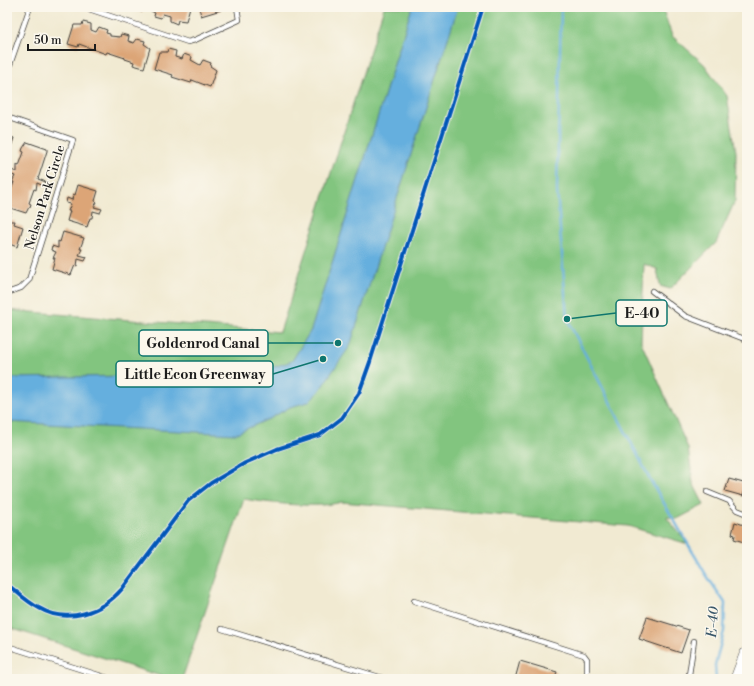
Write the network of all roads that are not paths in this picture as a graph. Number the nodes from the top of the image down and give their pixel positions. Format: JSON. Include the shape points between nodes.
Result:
{"nodes":[{"id":1,"x":30,"y":7,"type":"edge"},
{"id":2,"x":83,"y":7,"type":"edge"},
{"id":3,"x":236,"y":7,"type":"edge"},
{"id":4,"x":7,"y":73,"type":"edge"},
{"id":5,"x":7,"y":117,"type":"edge"},
{"id":6,"x":652,"y":291,"type":"dead end"},
{"id":7,"x":7,"y":293,"type":"edge"},
{"id":8,"x":747,"y":340,"type":"edge"},
{"id":9,"x":707,"y":492,"type":"dead end"},
{"id":10,"x":747,"y":514,"type":"edge"},
{"id":11,"x":414,"y":601,"type":"dead end"},
{"id":12,"x":222,"y":629,"type":"dead end"},
{"id":13,"x":694,"y":641,"type":"dead end"},
{"id":14,"x":7,"y":646,"type":"edge"},
{"id":15,"x":747,"y":655,"type":"edge"},
{"id":16,"x":111,"y":679,"type":"edge"},
{"id":17,"x":386,"y":679,"type":"edge"},
{"id":18,"x":587,"y":679,"type":"edge"},
{"id":19,"x":690,"y":679,"type":"edge"},
{"id":20,"x":738,"y":679,"type":"edge"}],
"edges":[{"from":1,"to":4,"type":"lane"},
{"from":2,"to":3,"type":"lane","via":[[188,42],[239,20]]},
{"from":5,"to":7,"type":"lane","name":"Nelson Park Circle","via":[[73,140],[29,280],[21,288]]},
{"from":6,"to":8,"type":"lane","via":[[685,316]]},
{"from":9,"to":10,"type":"lane","via":[[728,501],[737,510]]},
{"from":11,"to":18,"type":"lane","via":[[584,654],[587,659]]},
{"from":12,"to":17,"type":"lane"},
{"from":13,"to":19,"type":"lane"},
{"from":14,"to":16,"type":"lane"},
{"from":15,"to":20,"type":"highway"}]}
